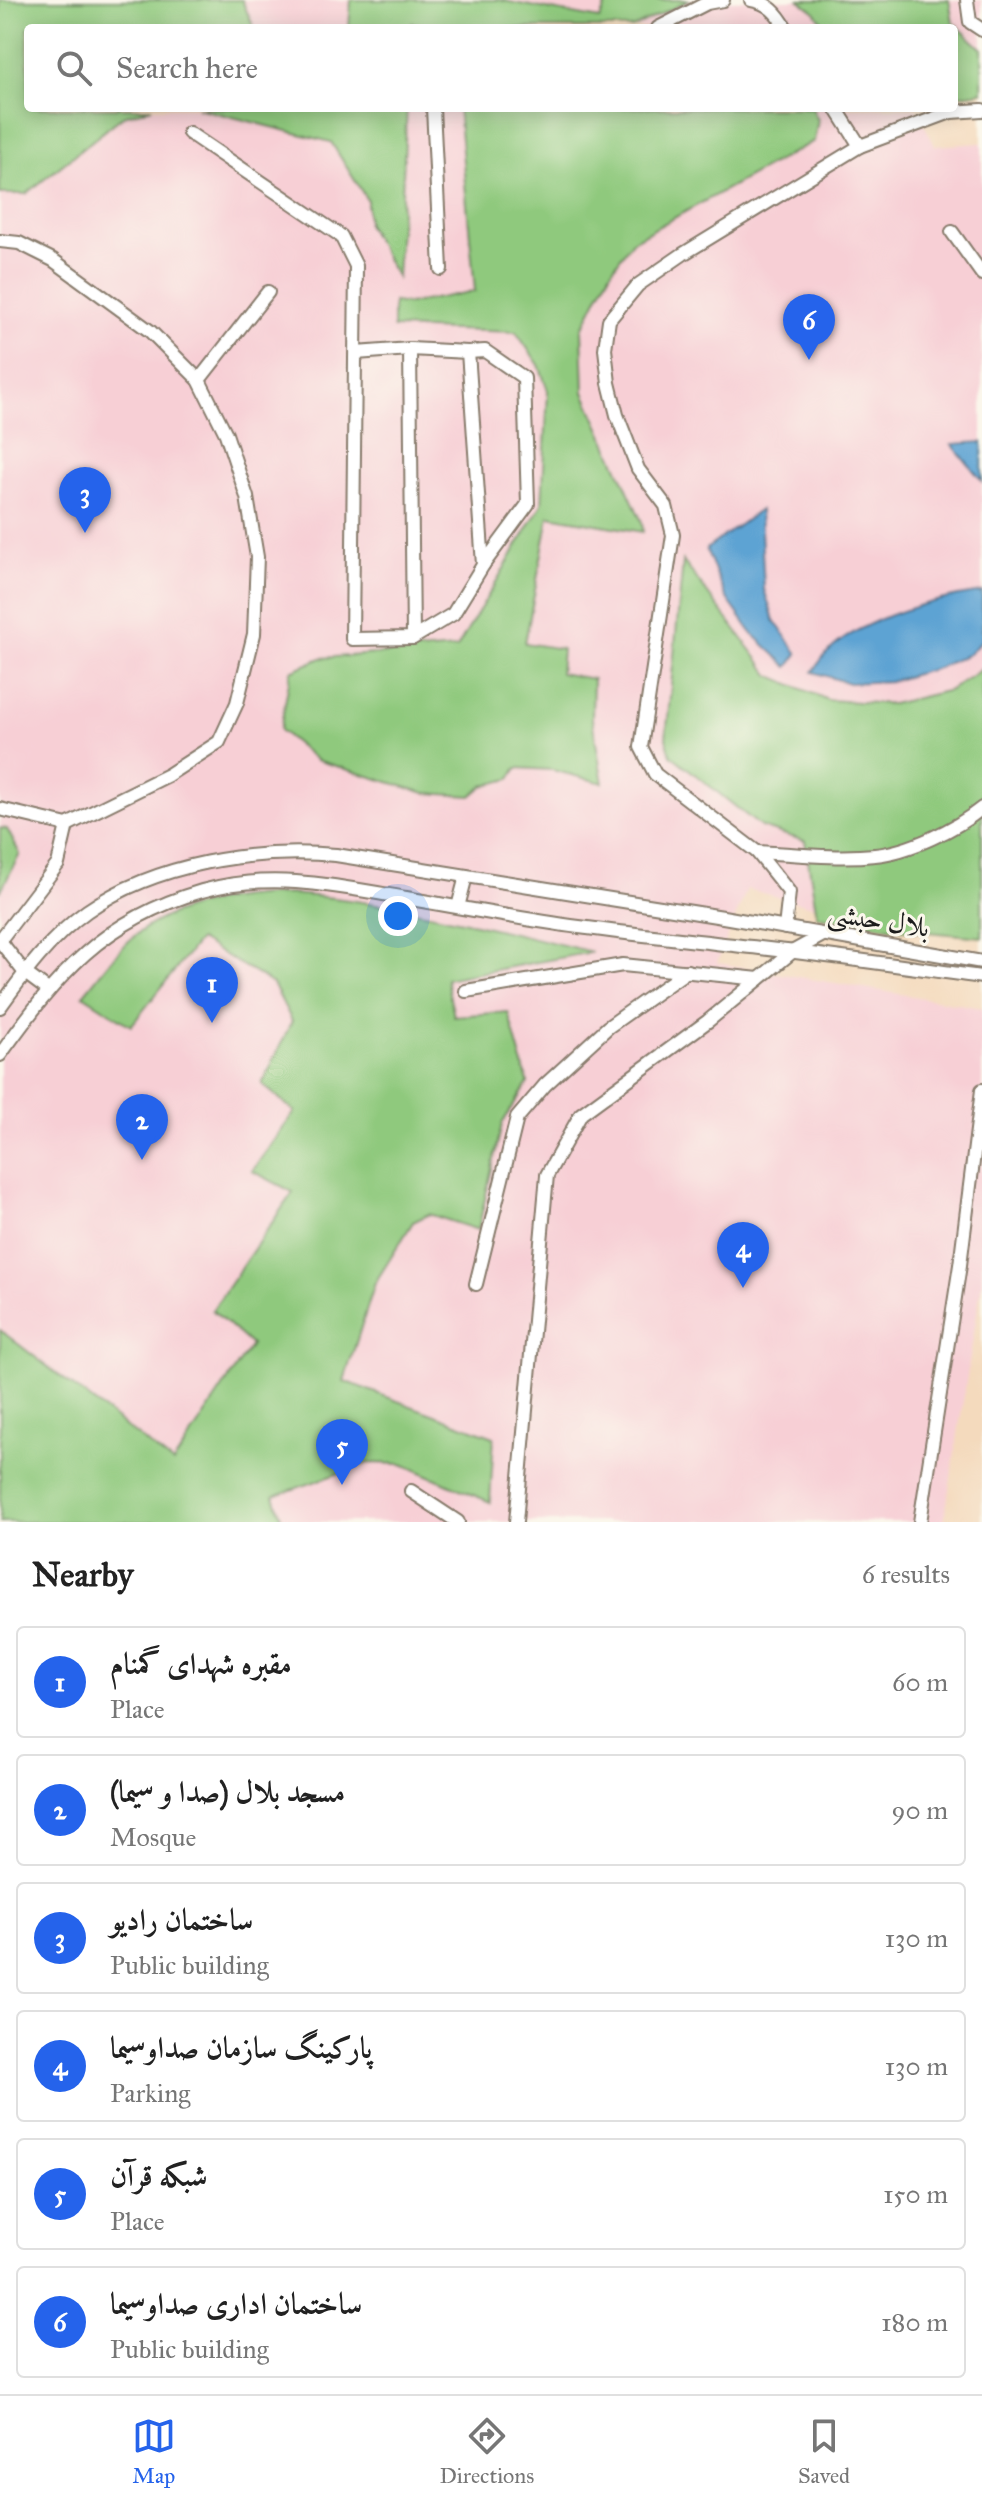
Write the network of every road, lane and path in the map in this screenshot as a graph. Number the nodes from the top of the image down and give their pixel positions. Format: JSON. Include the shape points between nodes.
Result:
{"nodes":[{"id":1,"x":723,"y":0,"type":"edge"},
{"id":2,"x":751,"y":0,"type":"edge"},
{"id":3,"x":967,"y":0,"type":"edge"},
{"id":4,"x":666,"y":24,"type":"edge"},
{"id":5,"x":784,"y":24,"type":"edge"},
{"id":6,"x":982,"y":30,"type":"edge"},
{"id":7,"x":982,"y":110,"type":"edge"},
{"id":8,"x":433,"y":112,"type":"edge"},
{"id":9,"x":839,"y":112,"type":"edge"},
{"id":10,"x":951,"y":112,"type":"edge"},
{"id":11,"x":958,"y":112,"type":"edge"},
{"id":12,"x":189,"y":133,"type":"dead end"},
{"id":13,"x":860,"y":146,"type":"junction"},
{"id":14,"x":952,"y":232,"type":"dead end"},
{"id":15,"x":0,"y":241,"type":"edge"},
{"id":16,"x":441,"y":269,"type":"dead end"},
{"id":17,"x":982,"y":274,"type":"edge"},
{"id":18,"x":268,"y":292,"type":"dead end"},
{"id":19,"x":410,"y":349,"type":"junction"},
{"id":20,"x":468,"y":352,"type":"junction"},
{"id":21,"x":356,"y":353,"type":"junction"},
{"id":22,"x":199,"y":380,"type":"junction"},
{"id":23,"x":483,"y":565,"type":"junction"},
{"id":24,"x":413,"y":638,"type":"junction"},
{"id":25,"x":982,"y":808,"type":"edge"},
{"id":26,"x":0,"y":809,"type":"edge"},
{"id":27,"x":67,"y":825,"type":"junction"},
{"id":28,"x":757,"y":852,"type":"junction"},
{"id":29,"x":466,"y":876,"type":"junction"},
{"id":30,"x":458,"y":907,"type":"junction"},
{"id":31,"x":682,"y":911,"type":"junction"},
{"id":32,"x":785,"y":928,"type":"junction"},
{"id":33,"x":823,"y":935,"type":"junction"},
{"id":34,"x":676,"y":938,"type":"junction"},
{"id":35,"x":0,"y":940,"type":"edge"},
{"id":36,"x":792,"y":952,"type":"junction"},
{"id":37,"x":982,"y":962,"type":"edge"},
{"id":38,"x":687,"y":971,"type":"junction"},
{"id":39,"x":25,"y":973,"type":"junction"},
{"id":40,"x":982,"y":977,"type":"edge"},
{"id":41,"x":759,"y":979,"type":"junction"},
{"id":42,"x":48,"y":990,"type":"junction"},
{"id":43,"x":466,"y":991,"type":"dead end"},
{"id":44,"x":0,"y":1007,"type":"edge"},
{"id":45,"x":0,"y":1055,"type":"edge"},
{"id":46,"x":982,"y":1090,"type":"edge"},
{"id":47,"x":476,"y":1284,"type":"dead end"},
{"id":48,"x":411,"y":1491,"type":"dead end"},
{"id":49,"x":458,"y":1522,"type":"edge"},
{"id":50,"x":516,"y":1522,"type":"edge"},
{"id":51,"x":920,"y":1522,"type":"edge"}],
"edges":[{"from":1,"to":4,"type":"lane"},
{"from":2,"to":5,"type":"lane","via":[[777,12]]},
{"from":3,"to":6,"type":"lane","via":[[970,22]]},
{"from":7,"to":11,"type":"lane"},
{"from":8,"to":16,"type":"lane"},
{"from":9,"to":13,"type":"lane"},
{"from":10,"to":13,"type":"lane"},
{"from":12,"to":21,"type":"lane","via":[[341,236],[356,266]]},
{"from":13,"to":28,"type":"lane","via":[[638,285],[609,320],[606,360],[617,415],[638,469],[666,506],[673,535],[641,747],[655,774]]},
{"from":14,"to":17,"type":"lane"},
{"from":15,"to":22,"type":"lane","via":[[19,243],[53,260],[150,331]]},
{"from":18,"to":22,"type":"lane"},
{"from":19,"to":20,"type":"lane"},
{"from":19,"to":21,"type":"lane"},
{"from":19,"to":24,"type":"lane"},
{"from":20,"to":23,"type":"lane"},
{"from":20,"to":23,"type":"lane","via":[[485,351],[524,378],[528,504]]},
{"from":21,"to":24,"type":"lane","via":[[352,639]]},
{"from":22,"to":27,"type":"lane","via":[[226,434],[247,497],[257,557],[254,634],[237,703],[219,742],[168,775]]},
{"from":23,"to":24,"type":"lane","via":[[453,614]]},
{"from":25,"to":28,"type":"lane","via":[[911,847],[876,855]]},
{"from":26,"to":27,"type":"lane"},
{"from":27,"to":35,"type":"lane","via":[[58,864]]},
{"from":28,"to":32,"type":"lane","via":[[789,892]]},
{"from":29,"to":30,"type":"lane"},
{"from":29,"to":31,"type":"lane","name":"بلال حبشی"},
{"from":29,"to":39,"type":"lane","name":"بلال حبشی","via":[[303,852],[222,859],[153,879],[87,911]]},
{"from":30,"to":34,"type":"lane"},
{"from":30,"to":42,"type":"lane","via":[[327,884],[243,882],[205,890],[137,917],[69,967]]},
{"from":31,"to":32,"type":"lane","name":"بلال حبشی"},
{"from":31,"to":34,"type":"lane"},
{"from":32,"to":33,"type":"lane","name":"بلال حبشی"},
{"from":33,"to":36,"type":"lane"},
{"from":33,"to":37,"type":"lane","name":"بلال حبشی"},
{"from":34,"to":36,"type":"lane"},
{"from":35,"to":39,"type":"lane"},
{"from":36,"to":40,"type":"lane"},
{"from":36,"to":41,"type":"lane"},
{"from":38,"to":41,"type":"lane"},
{"from":38,"to":43,"type":"lane","via":[[623,965]]},
{"from":38,"to":47,"type":"lane","via":[[608,1027],[517,1118]]},
{"from":39,"to":42,"type":"lane"},
{"from":39,"to":44,"type":"lane","name":"بلال حبشی"},
{"from":41,"to":50,"type":"lane","via":[[581,1114],[547,1175]]},
{"from":42,"to":45,"type":"lane"},
{"from":46,"to":51,"type":"lane"},
{"from":48,"to":49,"type":"lane"}]}
